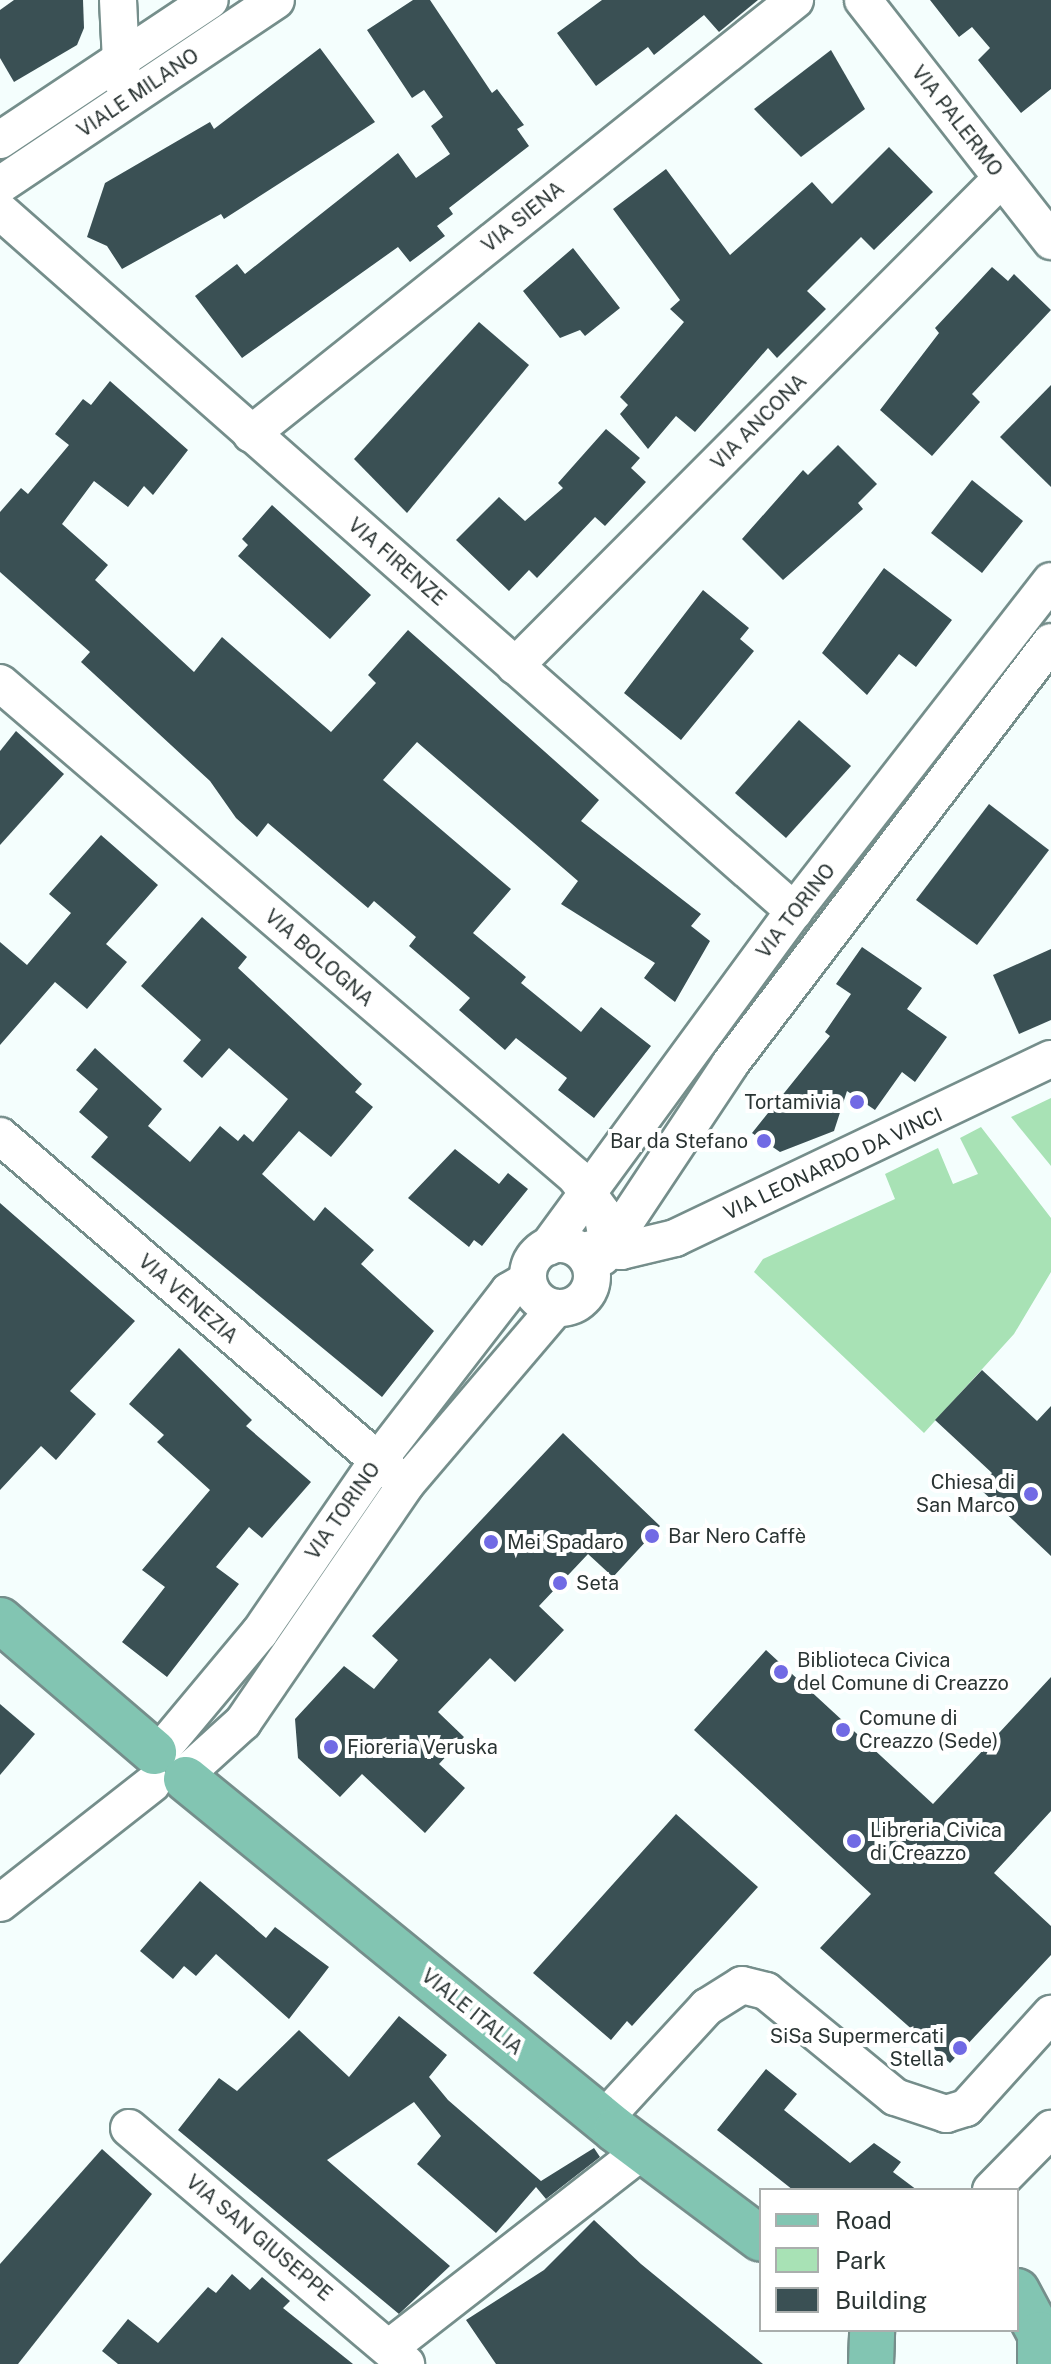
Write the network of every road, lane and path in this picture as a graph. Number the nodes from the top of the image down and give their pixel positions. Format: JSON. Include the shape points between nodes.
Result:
{"nodes":[{"id":1,"x":118,"y":0,"type":"edge"},
{"id":2,"x":210,"y":0,"type":"edge"},
{"id":3,"x":276,"y":0,"type":"edge"},
{"id":4,"x":795,"y":0,"type":"edge"},
{"id":5,"x":863,"y":0,"type":"edge"},
{"id":6,"x":119,"y":61,"type":"junction"},
{"id":7,"x":126,"y":102,"type":"junction"},
{"id":8,"x":0,"y":140,"type":"edge"},
{"id":9,"x":1002,"y":178,"type":"junction"},
{"id":10,"x":0,"y":185,"type":"edge"},
{"id":11,"x":0,"y":211,"type":"edge"},
{"id":12,"x":1051,"y":241,"type":"edge"},
{"id":13,"x":251,"y":434,"type":"junction"},
{"id":14,"x":1051,"y":581,"type":"edge"},
{"id":15,"x":1051,"y":642,"type":"edge"},
{"id":16,"x":515,"y":666,"type":"junction"},
{"id":17,"x":0,"y":683,"type":"edge"},
{"id":18,"x":794,"y":911,"type":"junction"},
{"id":19,"x":1051,"y":1059,"type":"edge"},
{"id":20,"x":0,"y":1136,"type":"edge"},
{"id":21,"x":585,"y":1187,"type":"junction"},
{"id":22,"x":581,"y":1253,"type":"junction"},
{"id":23,"x":528,"y":1280,"type":"junction"},
{"id":24,"x":556,"y":1308,"type":"junction"},
{"id":25,"x":377,"y":1462,"type":"junction"},
{"id":26,"x":406,"y":1484,"type":"junction"},
{"id":27,"x":0,"y":1620,"type":"edge"},
{"id":28,"x":169,"y":1767,"type":"junction"},
{"id":29,"x":0,"y":1903,"type":"edge"},
{"id":30,"x":1051,"y":2014,"type":"edge"},
{"id":31,"x":603,"y":2120,"type":"junction"},
{"id":32,"x":129,"y":2128,"type":"dead end"},
{"id":33,"x":1051,"y":2129,"type":"edge"},
{"id":34,"x":642,"y":2151,"type":"junction"},
{"id":35,"x":1005,"y":2184,"type":"edge"},
{"id":36,"x":759,"y":2238,"type":"edge"},
{"id":37,"x":1034,"y":2305,"type":"edge"},
{"id":38,"x":398,"y":2356,"type":"edge"},
{"id":39,"x":1040,"y":2364,"type":"edge"}],
"edges":[{"from":1,"to":6,"type":"street"},
{"from":2,"to":6,"type":"street","name":"VIALE MILANO"},
{"from":3,"to":7,"type":"street","name":"VIALE MILANO"},
{"from":4,"to":13,"type":"street","name":"VIA SIENA"},
{"from":5,"to":9,"type":"street","name":"VIA PALERMO"},
{"from":6,"to":7,"type":"street"},
{"from":6,"to":8,"type":"street","name":"VIALE MILANO"},
{"from":7,"to":10,"type":"street","name":"VIALE MILANO"},
{"from":9,"to":12,"type":"street","name":"VIA PALERMO"},
{"from":9,"to":16,"type":"street","name":"VIA ANCONA"},
{"from":11,"to":13,"type":"street","name":"VIA FIRENZE"},
{"from":13,"to":16,"type":"street","name":"VIA FIRENZE"},
{"from":14,"to":18,"type":"street","name":"VIA TORINO"},
{"from":15,"to":22,"type":"street","name":"VIA TORINO"},
{"from":16,"to":18,"type":"street","name":"VIA FIRENZE"},
{"from":17,"to":21,"type":"street","name":"VIA BOLOGNA"},
{"from":18,"to":21,"type":"street","name":"VIA TORINO"},
{"from":19,"to":22,"type":"street","name":"VIA LEONARDO DA VINCI","via":[[675,1238]]},
{"from":20,"to":25,"type":"street","name":"VIA VENEZIA"},
{"from":21,"to":22,"type":"street","name":"VIA TORINO"},
{"from":21,"to":22,"type":"street","name":"VIA BOLOGNA","via":[[602,1213]]},
{"from":22,"to":23,"type":"street","name":"VIA TORINO","via":[[532,1260]]},
{"from":22,"to":24,"type":"street","name":"VIA TORINO","via":[[584,1299]]},
{"from":23,"to":24,"type":"street","via":[[537,1299]]},
{"from":23,"to":25,"type":"street","name":"VIA TORINO","via":[[509,1291]]},
{"from":24,"to":26,"type":"street","name":"VIA TORINO"},
{"from":25,"to":26,"type":"street","name":"VIA VENEZIA"},
{"from":25,"to":28,"type":"street","name":"VIA TORINO"},
{"from":26,"to":28,"type":"street","name":"VIA TORINO","via":[[295,1655],[243,1722]]},
{"from":27,"to":28,"type":"main road","name":"VIALE ITALIA"},
{"from":28,"to":29,"type":"street"},
{"from":28,"to":31,"type":"main road","name":"VIALE ITALIA"},
{"from":30,"to":31,"type":"street","via":[[966,2108],[946,2114],[895,2097],[766,1991],[742,1985],[707,2007]]},
{"from":31,"to":34,"type":"main road","name":"VIALE ITALIA"},
{"from":32,"to":38,"type":"street","name":"VIA SAN GIUSEPPE"},
{"from":33,"to":35,"type":"street"},
{"from":34,"to":36,"type":"main road","name":"VIALE ITALIA"},
{"from":34,"to":38,"type":"street","name":"VIA SAN GIUSEPPE"},
{"from":37,"to":39,"type":"main road"}]}
